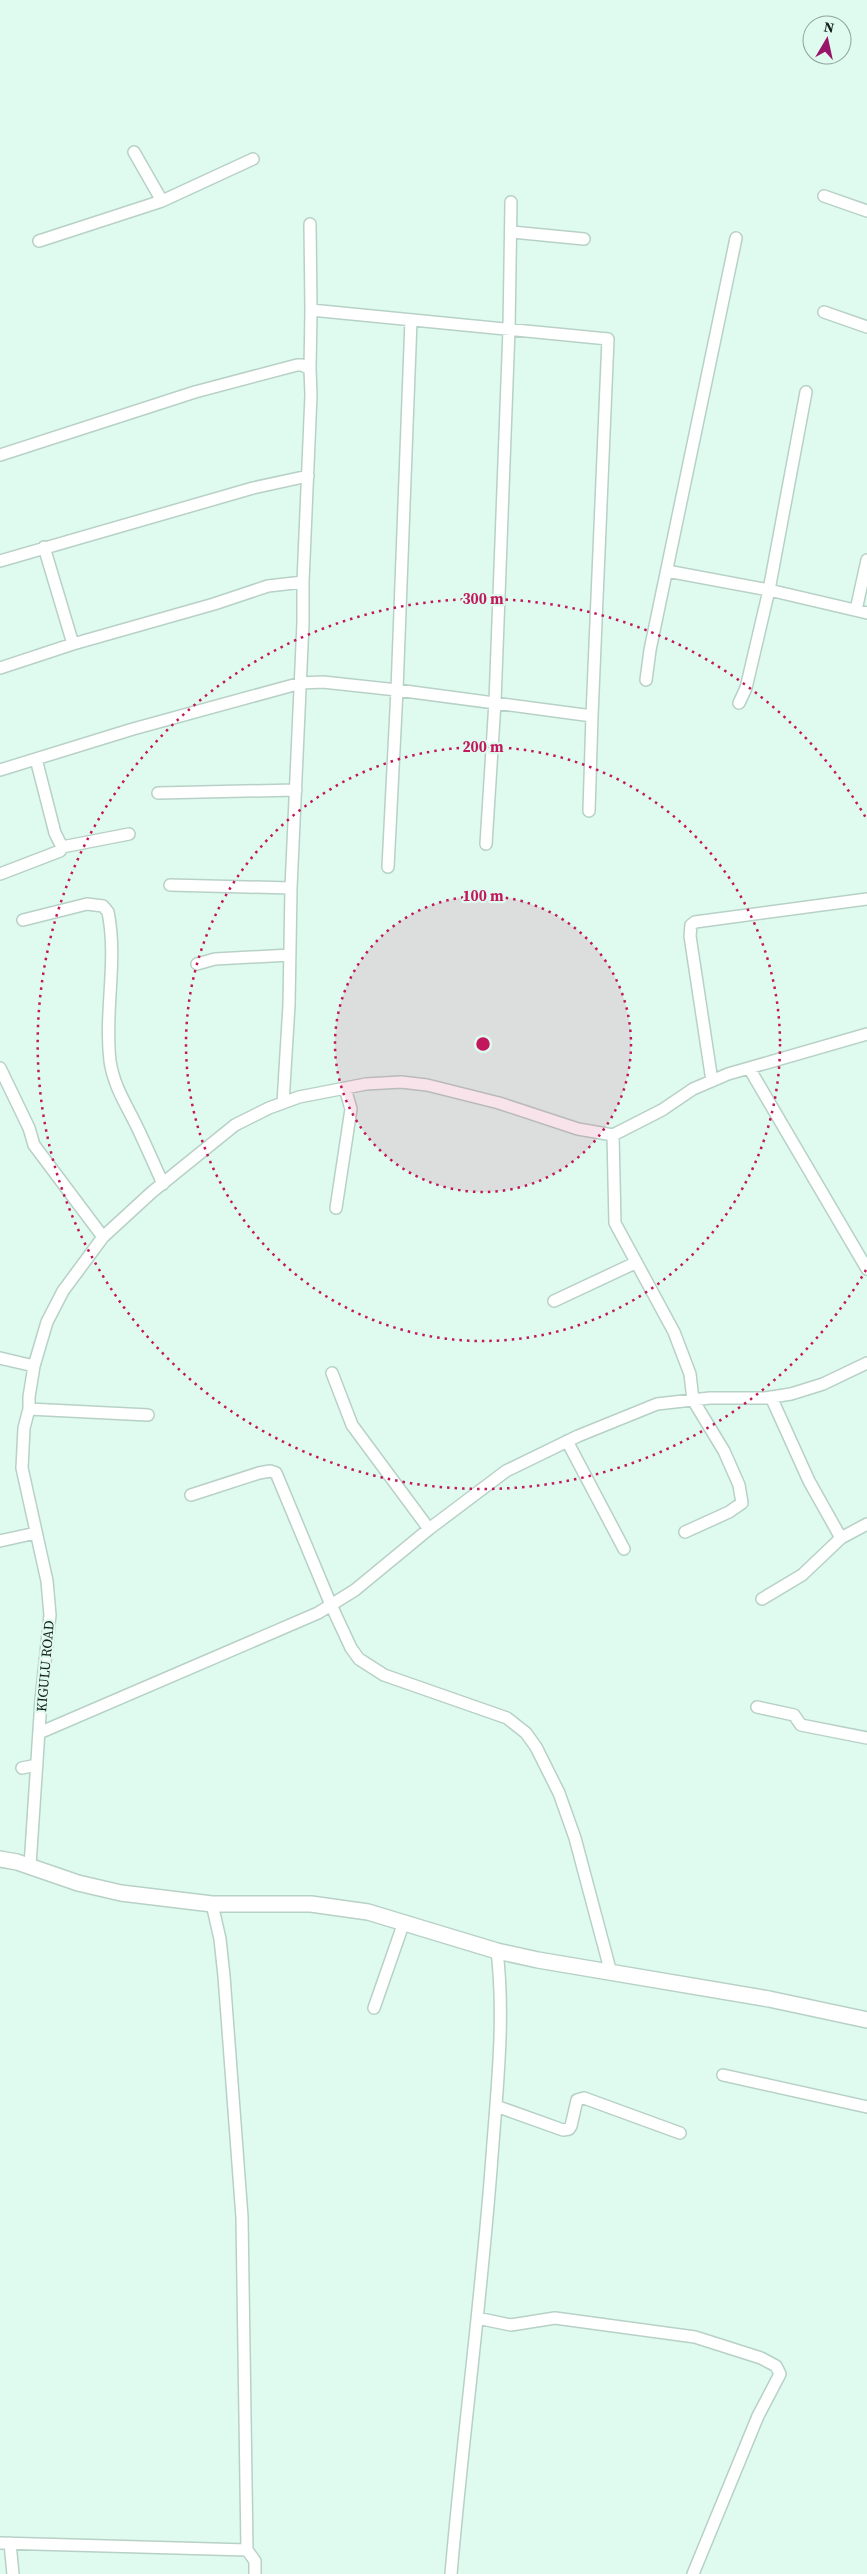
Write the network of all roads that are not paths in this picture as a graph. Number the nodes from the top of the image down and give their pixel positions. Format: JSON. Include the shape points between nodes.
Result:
{"nodes":[{"id":1,"x":134,"y":152,"type":"dead end"},
{"id":2,"x":253,"y":158,"type":"dead end"},
{"id":3,"x":824,"y":196,"type":"dead end"},
{"id":4,"x":162,"y":201,"type":"junction"},
{"id":5,"x":511,"y":202,"type":"dead end"},
{"id":6,"x":867,"y":210,"type":"edge"},
{"id":7,"x":310,"y":224,"type":"dead end"},
{"id":8,"x":512,"y":232,"type":"junction"},
{"id":9,"x":736,"y":238,"type":"dead end"},
{"id":10,"x":584,"y":239,"type":"dead end"},
{"id":11,"x":38,"y":241,"type":"dead end"},
{"id":12,"x":311,"y":310,"type":"junction"},
{"id":13,"x":824,"y":312,"type":"dead end"},
{"id":14,"x":411,"y":320,"type":"junction"},
{"id":15,"x":867,"y":327,"type":"edge"},
{"id":16,"x":509,"y":329,"type":"junction"},
{"id":17,"x":310,"y":369,"type":"junction"},
{"id":18,"x":806,"y":392,"type":"dead end"},
{"id":19,"x":0,"y":454,"type":"edge"},
{"id":20,"x":308,"y":476,"type":"junction"},
{"id":21,"x":44,"y":547,"type":"junction"},
{"id":22,"x":867,"y":560,"type":"edge"},
{"id":23,"x":0,"y":561,"type":"edge"},
{"id":24,"x":667,"y":571,"type":"junction"},
{"id":25,"x":303,"y":582,"type":"junction"},
{"id":26,"x":768,"y":590,"type":"junction"},
{"id":27,"x":862,"y":612,"type":"edge"},
{"id":28,"x":73,"y":644,"type":"junction"},
{"id":29,"x":0,"y":668,"type":"edge"},
{"id":30,"x":646,"y":680,"type":"dead end"},
{"id":31,"x":301,"y":683,"type":"junction"},
{"id":32,"x":397,"y":690,"type":"junction"},
{"id":33,"x":495,"y":702,"type":"junction"},
{"id":34,"x":739,"y":703,"type":"dead end"},
{"id":35,"x":592,"y":716,"type":"junction"},
{"id":36,"x":36,"y":759,"type":"junction"},
{"id":37,"x":0,"y":770,"type":"edge"},
{"id":38,"x":296,"y":790,"type":"junction"},
{"id":39,"x":158,"y":793,"type":"dead end"},
{"id":40,"x":589,"y":811,"type":"dead end"},
{"id":41,"x":129,"y":834,"type":"dead end"},
{"id":42,"x":486,"y":844,"type":"dead end"},
{"id":43,"x":62,"y":847,"type":"junction"},
{"id":44,"x":388,"y":867,"type":"dead end"},
{"id":45,"x":0,"y":874,"type":"edge"},
{"id":46,"x":170,"y":885,"type":"dead end"},
{"id":47,"x":291,"y":888,"type":"junction"},
{"id":48,"x":867,"y":900,"type":"edge"},
{"id":49,"x":23,"y":920,"type":"dead end"},
{"id":50,"x":290,"y":955,"type":"junction"},
{"id":51,"x":197,"y":964,"type":"dead end"},
{"id":52,"x":867,"y":1034,"type":"edge"},
{"id":53,"x":0,"y":1068,"type":"edge"},
{"id":54,"x":749,"y":1068,"type":"junction"},
{"id":55,"x":712,"y":1081,"type":"junction"},
{"id":56,"x":4,"y":1087,"type":"edge"},
{"id":57,"x":345,"y":1088,"type":"junction"},
{"id":58,"x":283,"y":1103,"type":"junction"},
{"id":59,"x":613,"y":1135,"type":"junction"},
{"id":60,"x":163,"y":1184,"type":"junction"},
{"id":61,"x":336,"y":1208,"type":"dead end"},
{"id":62,"x":103,"y":1237,"type":"junction"},
{"id":63,"x":635,"y":1263,"type":"junction"},
{"id":64,"x":867,"y":1269,"type":"edge"},
{"id":65,"x":554,"y":1301,"type":"dead end"},
{"id":66,"x":0,"y":1358,"type":"edge"},
{"id":67,"x":867,"y":1364,"type":"edge"},
{"id":68,"x":34,"y":1366,"type":"junction"},
{"id":69,"x":332,"y":1373,"type":"dead end"},
{"id":70,"x":771,"y":1397,"type":"junction"},
{"id":71,"x":693,"y":1400,"type":"junction"},
{"id":72,"x":29,"y":1408,"type":"junction"},
{"id":73,"x":148,"y":1415,"type":"dead end"},
{"id":74,"x":567,"y":1442,"type":"junction"},
{"id":75,"x":191,"y":1495,"type":"dead end"},
{"id":76,"x":867,"y":1524,"type":"edge"},
{"id":77,"x":429,"y":1529,"type":"junction"},
{"id":78,"x":685,"y":1532,"type":"dead end"},
{"id":79,"x":36,"y":1533,"type":"junction"},
{"id":80,"x":841,"y":1538,"type":"junction"},
{"id":81,"x":0,"y":1542,"type":"edge"},
{"id":82,"x":624,"y":1549,"type":"dead end"},
{"id":83,"x":762,"y":1599,"type":"dead end"},
{"id":84,"x":331,"y":1605,"type":"junction"},
{"id":85,"x":757,"y":1707,"type":"dead end"},
{"id":86,"x":39,"y":1733,"type":"junction"},
{"id":87,"x":867,"y":1738,"type":"edge"},
{"id":88,"x":37,"y":1764,"type":"junction"},
{"id":89,"x":22,"y":1768,"type":"dead end"},
{"id":90,"x":0,"y":1859,"type":"edge"},
{"id":91,"x":30,"y":1866,"type":"junction"},
{"id":92,"x":212,"y":1904,"type":"junction"},
{"id":93,"x":404,"y":1922,"type":"junction"},
{"id":94,"x":497,"y":1951,"type":"junction"},
{"id":95,"x":612,"y":1973,"type":"junction"},
{"id":96,"x":374,"y":2008,"type":"dead end"},
{"id":97,"x":867,"y":2020,"type":"edge"},
{"id":98,"x":723,"y":2075,"type":"dead end"},
{"id":99,"x":496,"y":2106,"type":"junction"},
{"id":100,"x":867,"y":2107,"type":"edge"},
{"id":101,"x":680,"y":2133,"type":"dead end"},
{"id":102,"x":477,"y":2318,"type":"junction"},
{"id":103,"x":5,"y":2543,"type":"edge"},
{"id":104,"x":247,"y":2550,"type":"junction"},
{"id":105,"x":13,"y":2574,"type":"edge"},
{"id":106,"x":256,"y":2574,"type":"edge"},
{"id":107,"x":451,"y":2574,"type":"edge"},
{"id":108,"x":693,"y":2574,"type":"edge"}],
"edges":[{"from":1,"to":4,"type":"street"},
{"from":2,"to":4,"type":"street"},
{"from":3,"to":6,"type":"street"},
{"from":4,"to":11,"type":"street"},
{"from":5,"to":8,"type":"street"},
{"from":7,"to":12,"type":"street"},
{"from":8,"to":10,"type":"street"},
{"from":8,"to":16,"type":"street"},
{"from":9,"to":24,"type":"street"},
{"from":12,"to":14,"type":"street"},
{"from":12,"to":17,"type":"street"},
{"from":13,"to":15,"type":"street"},
{"from":14,"to":16,"type":"street"},
{"from":14,"to":32,"type":"street"},
{"from":16,"to":33,"type":"street"},
{"from":16,"to":35,"type":"street","via":[[608,339]]},
{"from":17,"to":19,"type":"street","via":[[297,365],[196,392]]},
{"from":17,"to":20,"type":"street"},
{"from":18,"to":26,"type":"street"},
{"from":20,"to":21,"type":"street","via":[[253,488]]},
{"from":20,"to":25,"type":"street"},
{"from":21,"to":23,"type":"street"},
{"from":21,"to":28,"type":"street"},
{"from":22,"to":27,"type":"street"},
{"from":24,"to":26,"type":"street"},
{"from":24,"to":30,"type":"street"},
{"from":25,"to":28,"type":"street","via":[[268,586]]},
{"from":25,"to":31,"type":"street"},
{"from":26,"to":27,"type":"street"},
{"from":26,"to":34,"type":"street","via":[[746,688]]},
{"from":28,"to":29,"type":"street"},
{"from":31,"to":32,"type":"street","via":[[323,682]]},
{"from":31,"to":36,"type":"street"},
{"from":31,"to":38,"type":"street"},
{"from":32,"to":33,"type":"street"},
{"from":32,"to":44,"type":"street"},
{"from":33,"to":35,"type":"street"},
{"from":33,"to":42,"type":"street"},
{"from":35,"to":40,"type":"street"},
{"from":36,"to":37,"type":"street"},
{"from":36,"to":43,"type":"street","via":[[55,833]]},
{"from":38,"to":39,"type":"street"},
{"from":38,"to":47,"type":"street"},
{"from":41,"to":43,"type":"street"},
{"from":43,"to":45,"type":"street","via":[[60,851]]},
{"from":46,"to":47,"type":"street"},
{"from":47,"to":50,"type":"street"},
{"from":48,"to":55,"type":"street","via":[[691,925]]},
{"from":49,"to":60,"type":"street","via":[[86,904],[103,906],[108,912],[112,966],[108,1044],[113,1078]]},
{"from":50,"to":51,"type":"street","via":[[215,958]]},
{"from":50,"to":58,"type":"street"},
{"from":52,"to":54,"type":"street"},
{"from":53,"to":56,"type":"street"},
{"from":54,"to":55,"type":"street"},
{"from":54,"to":64,"type":"street"},
{"from":55,"to":59,"type":"street"},
{"from":56,"to":62,"type":"street","via":[[29,1128],[34,1144]]},
{"from":57,"to":58,"type":"street","name":"KIGULU ROAD"},
{"from":57,"to":59,"type":"street","name":"KIGULU ROAD","via":[[401,1082],[427,1085],[499,1103],[578,1129]]},
{"from":57,"to":61,"type":"street","via":[[350,1109]]},
{"from":58,"to":60,"type":"street","name":"KIGULU ROAD","via":[[236,1125]]},
{"from":59,"to":63,"type":"street","via":[[615,1223]]},
{"from":60,"to":62,"type":"street","name":"KIGULU ROAD"},
{"from":62,"to":68,"type":"street","name":"KIGULU ROAD","via":[[63,1291],[47,1322]]},
{"from":63,"to":65,"type":"street"},
{"from":63,"to":71,"type":"street","via":[[674,1332],[690,1374]]},
{"from":66,"to":68,"type":"street"},
{"from":67,"to":70,"type":"street","via":[[823,1384]]},
{"from":68,"to":72,"type":"street","name":"KIGULU ROAD"},
{"from":69,"to":77,"type":"street","via":[[352,1425]]},
{"from":70,"to":71,"type":"street"},
{"from":70,"to":80,"type":"street","via":[[809,1482]]},
{"from":71,"to":74,"type":"street","via":[[657,1404]]},
{"from":71,"to":78,"type":"street","via":[[724,1451],[739,1485],[742,1503]]},
{"from":72,"to":73,"type":"street"},
{"from":72,"to":79,"type":"street","name":"KIGULU ROAD","via":[[24,1428],[22,1468]]},
{"from":74,"to":77,"type":"street","via":[[506,1471]]},
{"from":74,"to":82,"type":"street"},
{"from":75,"to":84,"type":"street","via":[[270,1471],[276,1472]]},
{"from":76,"to":80,"type":"street"},
{"from":77,"to":84,"type":"street","via":[[355,1590]]},
{"from":79,"to":81,"type":"street"},
{"from":79,"to":86,"type":"street","name":"KIGULU ROAD","via":[[50,1598]]},
{"from":80,"to":83,"type":"street","via":[[802,1575]]},
{"from":84,"to":86,"type":"street","via":[[302,1622]]},
{"from":84,"to":95,"type":"street","via":[[351,1648],[370,1668],[507,1718],[526,1733],[560,1793]]},
{"from":85,"to":87,"type":"street","via":[[794,1715],[801,1725]]},
{"from":86,"to":88,"type":"street","name":"KIGULU ROAD"},
{"from":88,"to":89,"type":"street"},
{"from":88,"to":91,"type":"street","name":"KIGULU ROAD"},
{"from":90,"to":91,"type":"street"},
{"from":91,"to":92,"type":"street","via":[[78,1883],[121,1893]]},
{"from":92,"to":93,"type":"street","via":[[334,1906]]},
{"from":92,"to":104,"type":"street","via":[[224,1976],[242,2217]]},
{"from":93,"to":94,"type":"street"},
{"from":93,"to":96,"type":"street"},
{"from":94,"to":95,"type":"street"},
{"from":94,"to":99,"type":"street","via":[[500,1996]]},
{"from":95,"to":97,"type":"street","via":[[769,1999]]},
{"from":98,"to":100,"type":"street"},
{"from":99,"to":101,"type":"street","via":[[563,2130],[571,2126],[577,2100],[584,2098]]},
{"from":99,"to":102,"type":"street"},
{"from":102,"to":107,"type":"street"},
{"from":102,"to":108,"type":"street","via":[[511,2325],[556,2318],[695,2336],[776,2366],[780,2374],[754,2425]]},
{"from":103,"to":104,"type":"street"},
{"from":103,"to":105,"type":"street"},
{"from":104,"to":106,"type":"street","via":[[255,2561]]}]}
